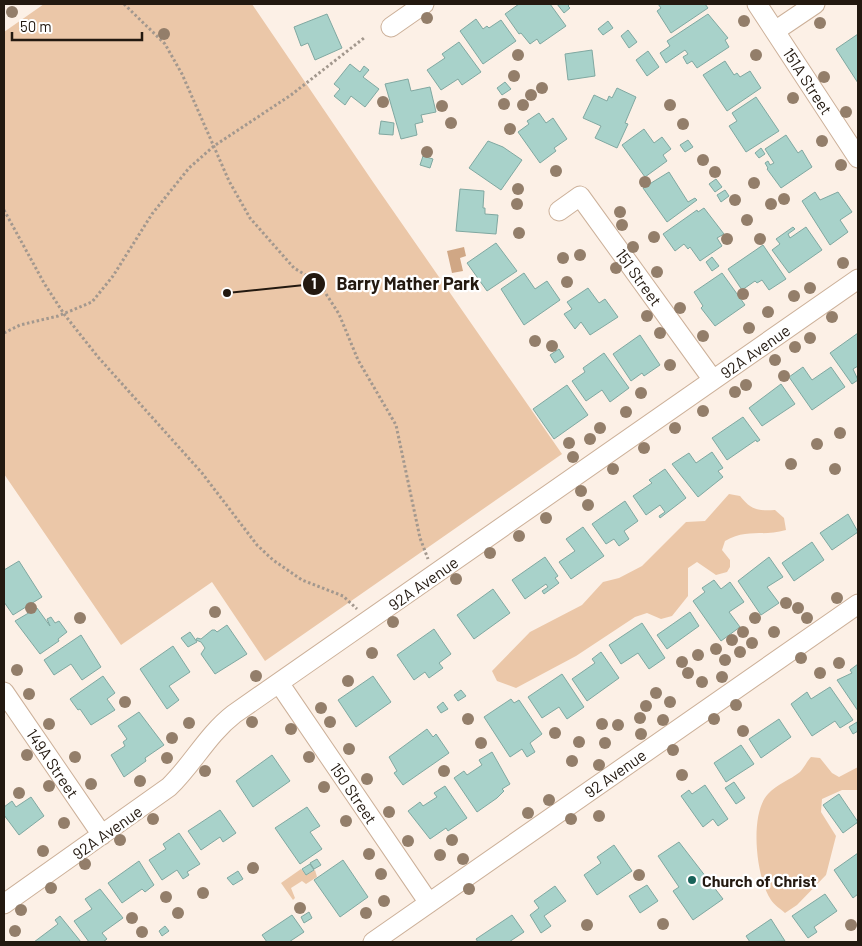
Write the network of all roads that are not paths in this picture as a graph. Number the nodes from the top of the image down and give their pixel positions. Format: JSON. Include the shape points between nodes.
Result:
{"nodes":[{"id":1,"x":424,"y":4,"type":"edge"},
{"id":2,"x":757,"y":4,"type":"edge"},
{"id":3,"x":815,"y":4,"type":"edge"},
{"id":4,"x":391,"y":27,"type":"dead end"},
{"id":5,"x":775,"y":31,"type":"junction"},
{"id":6,"x":858,"y":158,"type":"edge"},
{"id":7,"x":559,"y":211,"type":"dead end"},
{"id":8,"x":858,"y":279,"type":"edge"},
{"id":9,"x":713,"y":380,"type":"junction"},
{"id":10,"x":858,"y":604,"type":"edge"},
{"id":11,"x":280,"y":683,"type":"junction"},
{"id":12,"x":4,"y":692,"type":"edge"},
{"id":13,"x":102,"y":835,"type":"junction"},
{"id":14,"x":429,"y":903,"type":"junction"},
{"id":15,"x":4,"y":904,"type":"edge"},
{"id":16,"x":373,"y":942,"type":"edge"}],
"edges":[{"from":1,"to":4,"type":"street"},
{"from":2,"to":5,"type":"street","name":"151A Street"},
{"from":3,"to":5,"type":"street"},
{"from":5,"to":6,"type":"street","name":"151A Street"},
{"from":7,"to":9,"type":"street","name":"151 Street","via":[[580,196]]},
{"from":8,"to":9,"type":"street","name":"92A Avenue"},
{"from":9,"to":11,"type":"street","name":"92A Avenue"},
{"from":10,"to":14,"type":"street","name":"92 Avenue"},
{"from":11,"to":13,"type":"street","name":"92A Avenue","via":[[217,728],[169,787]]},
{"from":11,"to":14,"type":"street","name":"150 Street"},
{"from":12,"to":13,"type":"street","name":"149A Street"},
{"from":13,"to":15,"type":"street","name":"92A Avenue"},
{"from":14,"to":16,"type":"street","name":"92 Avenue"}]}
